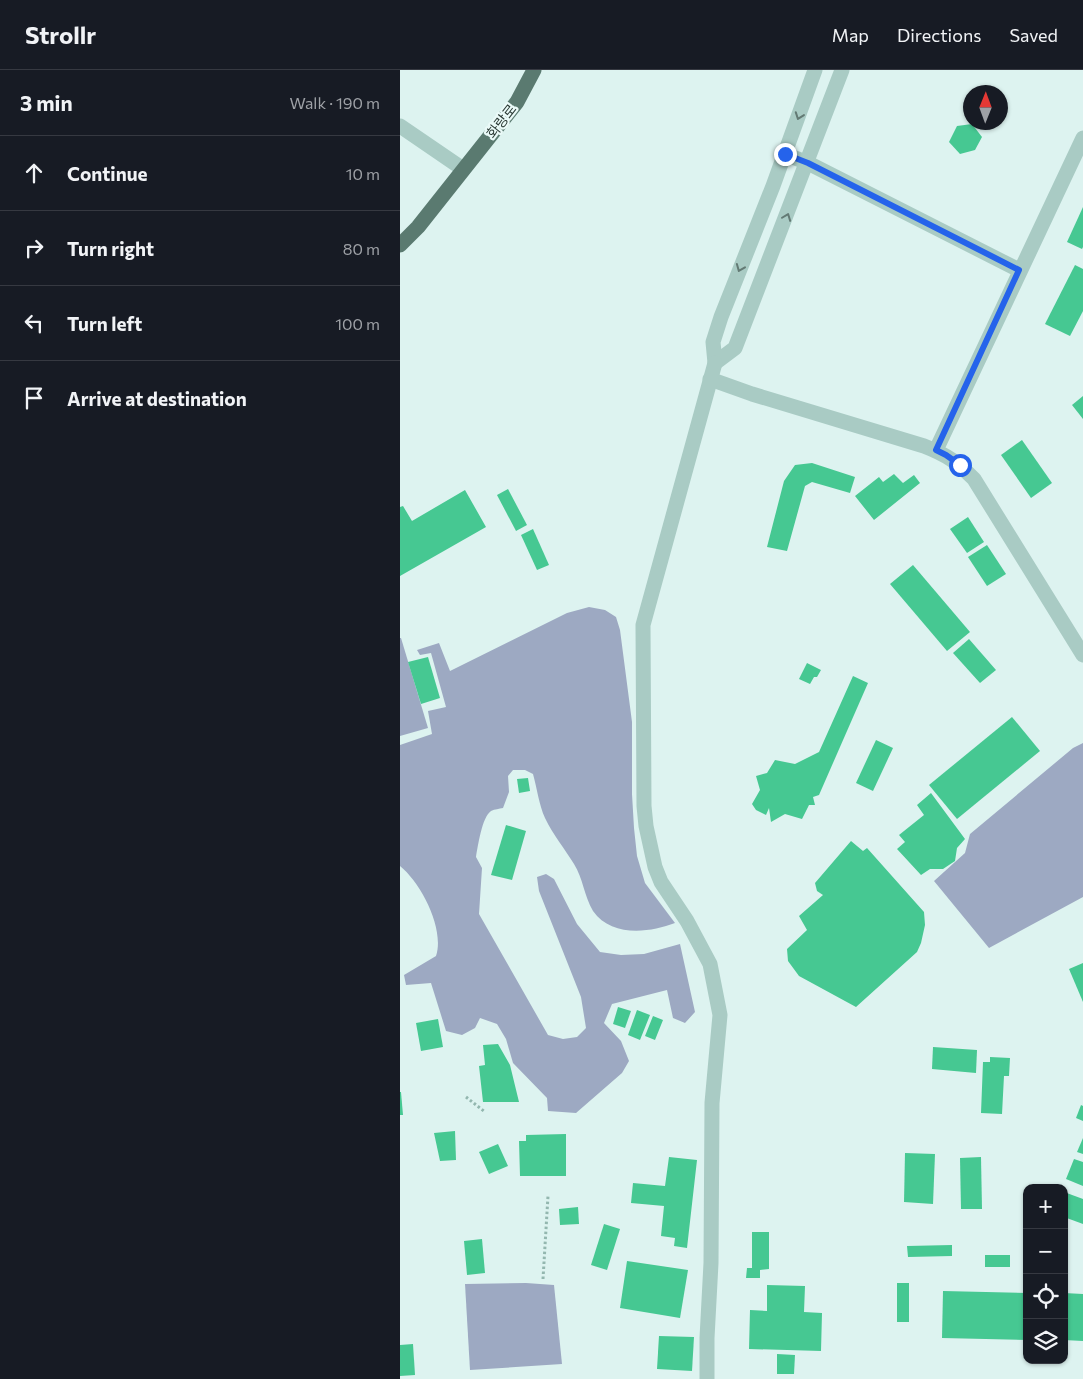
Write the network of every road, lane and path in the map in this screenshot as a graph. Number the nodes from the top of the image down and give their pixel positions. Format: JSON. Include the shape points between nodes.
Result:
{"nodes":[{"id":1,"x":534,"y":70,"type":"edge"},
{"id":2,"x":815,"y":70,"type":"edge"},
{"id":3,"x":842,"y":70,"type":"edge"},
{"id":4,"x":400,"y":126,"type":"edge"},
{"id":5,"x":1083,"y":138,"type":"edge"},
{"id":6,"x":785,"y":154,"type":"junction"},
{"id":7,"x":808,"y":163,"type":"junction"},
{"id":8,"x":463,"y":169,"type":"junction"},
{"id":9,"x":400,"y":245,"type":"edge"},
{"id":10,"x":1019,"y":270,"type":"junction"},
{"id":11,"x":715,"y":364,"type":"junction"},
{"id":12,"x":710,"y":379,"type":"junction"},
{"id":13,"x":936,"y":450,"type":"junction"},
{"id":14,"x":1083,"y":654,"type":"edge"},
{"id":15,"x":466,"y":1097,"type":"dead end"},
{"id":16,"x":485,"y":1112,"type":"dead end"},
{"id":17,"x":548,"y":1196,"type":"dead end"},
{"id":18,"x":543,"y":1279,"type":"dead end"},
{"id":19,"x":707,"y":1379,"type":"edge"}],
"edges":[{"from":1,"to":8,"type":"main road","name":"화랑로","via":[[517,102]]},
{"from":2,"to":6,"type":"street","one_way":true},
{"from":3,"to":7,"type":"street"},
{"from":4,"to":8,"type":"street"},
{"from":5,"to":10,"type":"street"},
{"from":6,"to":7,"type":"street"},
{"from":6,"to":11,"type":"street","one_way":true,"via":[[713,342]]},
{"from":7,"to":10,"type":"street"},
{"from":11,"to":7,"type":"street","one_way":true,"via":[[735,348]]},
{"from":8,"to":9,"type":"main road","name":"화랑로"},
{"from":10,"to":13,"type":"street"},
{"from":11,"to":12,"type":"street"},
{"from":12,"to":13,"type":"street"},
{"from":12,"to":19,"type":"street","via":[[643,625],[646,826],[661,882],[710,964],[720,1015],[712,1103]]},
{"from":13,"to":14,"type":"street","via":[[960,465],[974,479]]},
{"from":15,"to":16,"type":"path"},
{"from":17,"to":18,"type":"path"}]}
